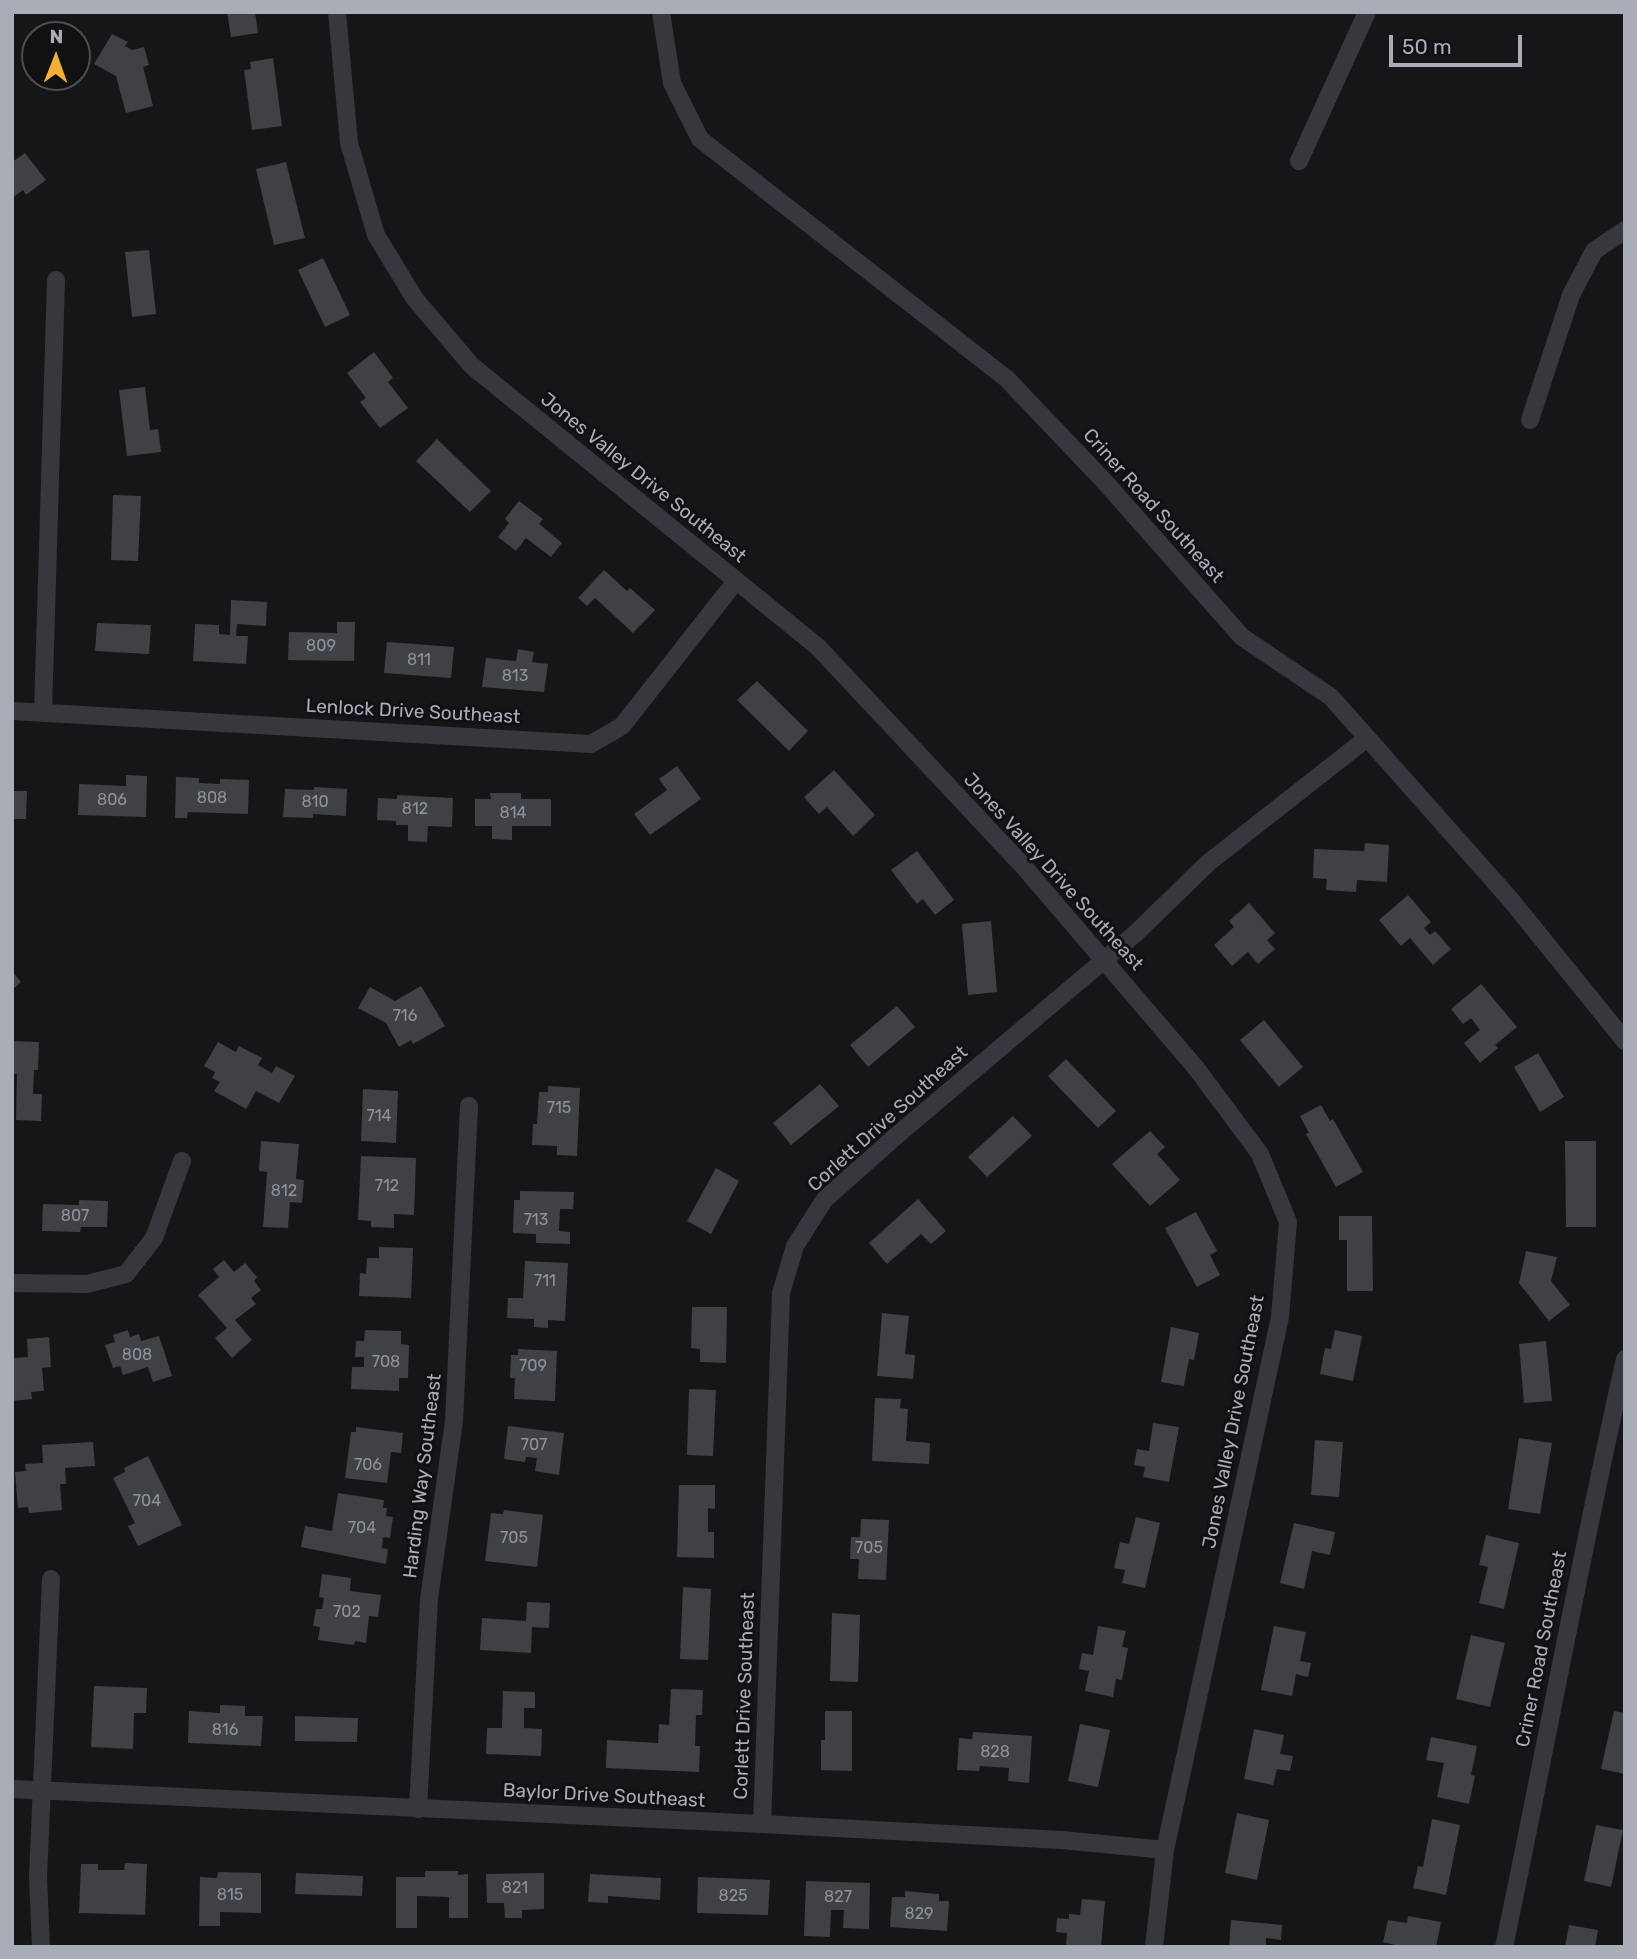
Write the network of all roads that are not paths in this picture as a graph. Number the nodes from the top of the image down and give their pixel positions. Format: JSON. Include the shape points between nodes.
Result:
{"nodes":[{"id":1,"x":337,"y":12,"type":"edge"},
{"id":2,"x":661,"y":12,"type":"edge"},
{"id":3,"x":1367,"y":12,"type":"edge"},
{"id":4,"x":1299,"y":162,"type":"dead end"},
{"id":5,"x":1625,"y":230,"type":"edge"},
{"id":6,"x":57,"y":280,"type":"dead end"},
{"id":7,"x":1530,"y":420,"type":"dead end"},
{"id":8,"x":736,"y":581,"type":"junction"},
{"id":9,"x":12,"y":711,"type":"edge"},
{"id":10,"x":43,"y":712,"type":"junction"},
{"id":11,"x":1366,"y":739,"type":"junction"},
{"id":12,"x":1104,"y":960,"type":"junction"},
{"id":13,"x":1625,"y":1041,"type":"edge"},
{"id":14,"x":469,"y":1105,"type":"dead end"},
{"id":15,"x":182,"y":1161,"type":"dead end"},
{"id":16,"x":12,"y":1283,"type":"edge"},
{"id":17,"x":1625,"y":1359,"type":"edge"},
{"id":18,"x":51,"y":1579,"type":"dead end"},
{"id":19,"x":12,"y":1789,"type":"edge"},
{"id":20,"x":40,"y":1790,"type":"junction"},
{"id":21,"x":418,"y":1809,"type":"junction"},
{"id":22,"x":762,"y":1824,"type":"junction"},
{"id":23,"x":1165,"y":1850,"type":"junction"},
{"id":24,"x":41,"y":1947,"type":"edge"},
{"id":25,"x":1154,"y":1947,"type":"edge"},
{"id":26,"x":1504,"y":1947,"type":"edge"}],
"edges":[{"from":1,"to":8,"type":"street","name":"Jones Valley Drive Southeast","via":[[349,143],[376,234],[415,299],[472,366]]},
{"from":2,"to":11,"type":"street","name":"Criner Road Southeast","via":[[672,83],[700,139],[1007,379],[1242,637],[1331,697]]},
{"from":3,"to":4,"type":"street"},
{"from":5,"to":7,"type":"street","via":[[1594,251],[1571,295]]},
{"from":6,"to":10,"type":"street"},
{"from":8,"to":10,"type":"street","name":"Lenlock Drive Southeast","via":[[622,726],[591,744]]},
{"from":8,"to":12,"type":"street","name":"Jones Valley Drive Southeast","via":[[818,647],[1024,867]]},
{"from":9,"to":10,"type":"street","name":"Lenlock Drive Southeast"},
{"from":11,"to":12,"type":"street","name":"Corlett Drive Southeast","via":[[1208,863]]},
{"from":11,"to":13,"type":"street","name":"Criner Road Southeast","via":[[1510,899]]},
{"from":12,"to":22,"type":"street","name":"Corlett Drive Southeast","via":[[825,1199],[795,1246],[781,1293]]},
{"from":12,"to":23,"type":"street","name":"Jones Valley Drive Southeast","via":[[1196,1068],[1260,1154],[1288,1222],[1280,1317]]},
{"from":14,"to":21,"type":"street","name":"Harding Way Southeast","via":[[454,1421],[429,1599]]},
{"from":15,"to":16,"type":"street","via":[[154,1238],[125,1274],[87,1284]]},
{"from":17,"to":26,"type":"street","name":"Criner Road Southeast"},
{"from":18,"to":20,"type":"street"},
{"from":19,"to":20,"type":"street","name":"Baylor Drive Southeast"},
{"from":20,"to":21,"type":"street","name":"Baylor Drive Southeast"},
{"from":20,"to":24,"type":"street"},
{"from":21,"to":22,"type":"street","name":"Baylor Drive Southeast"},
{"from":22,"to":23,"type":"street","name":"Baylor Drive Southeast"},
{"from":23,"to":25,"type":"street","name":"Jones Valley Drive Southeast"}]}
